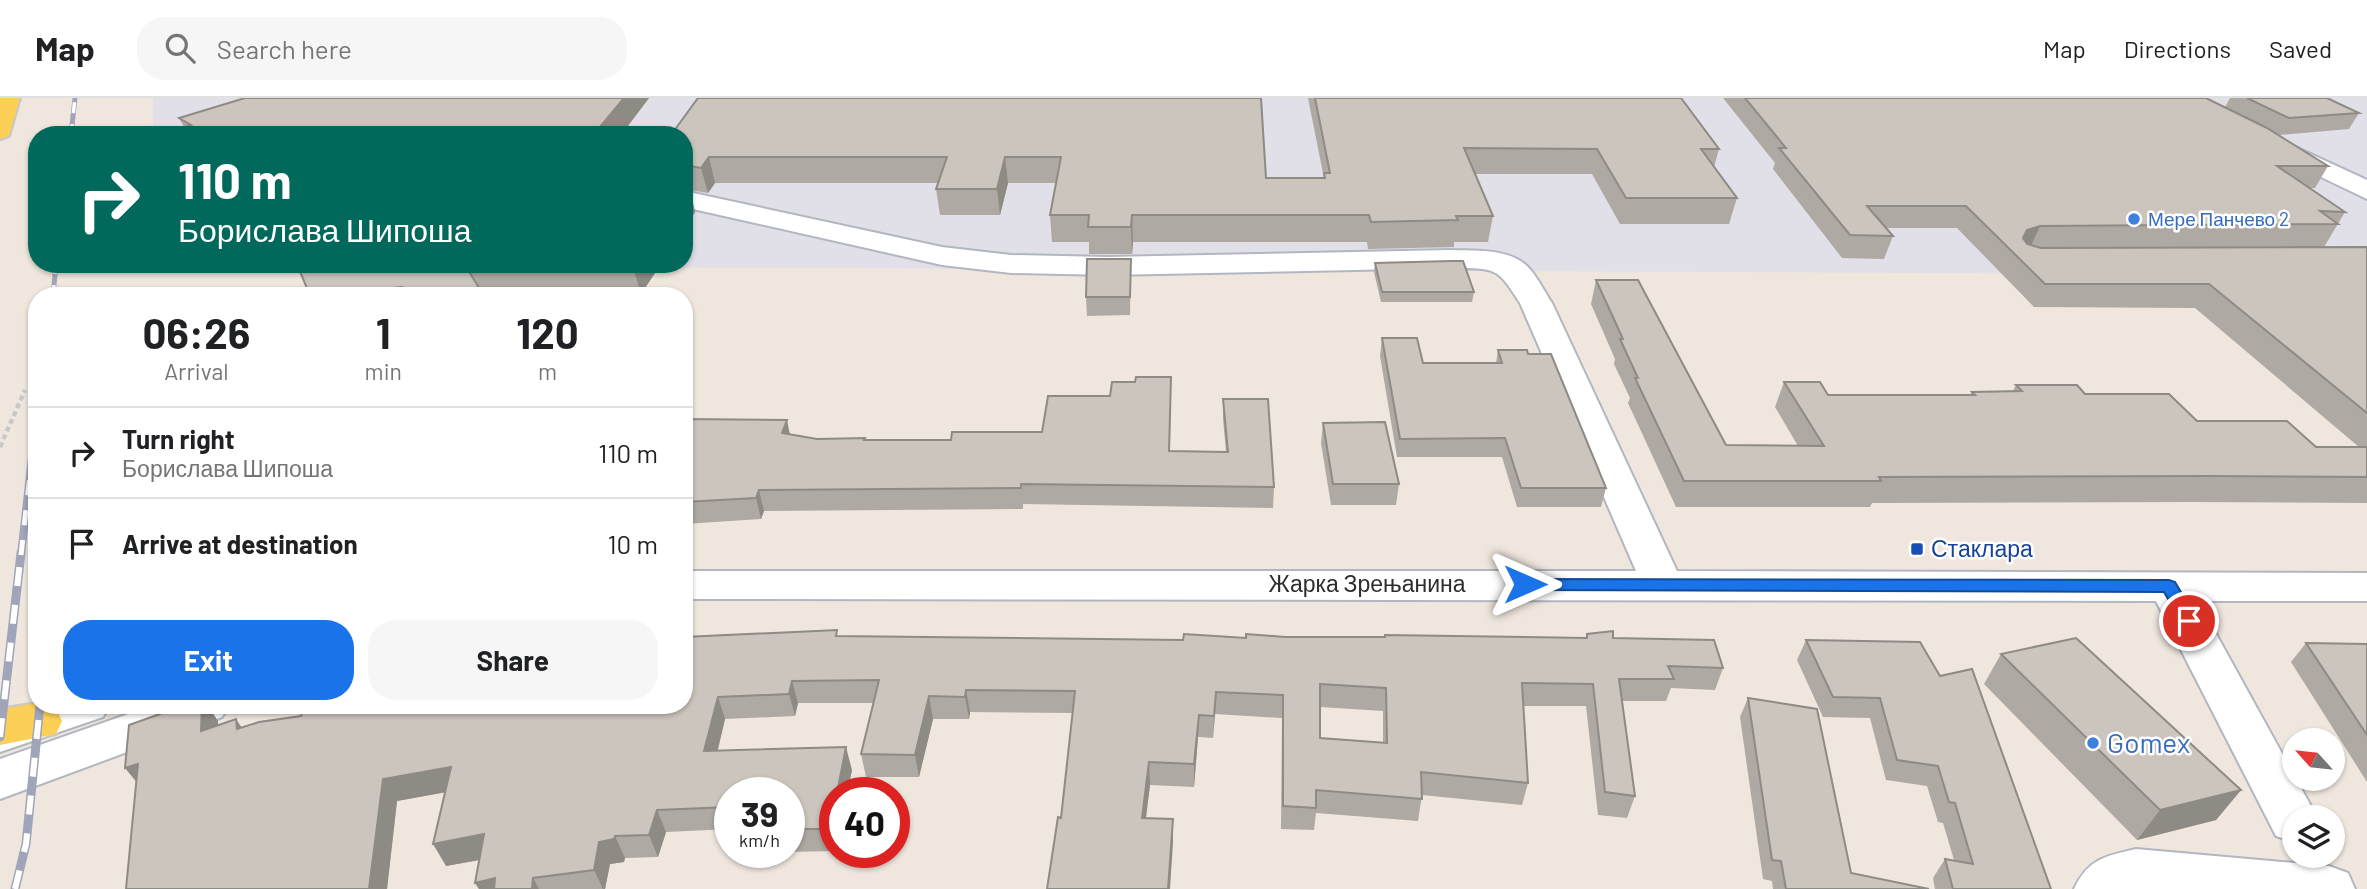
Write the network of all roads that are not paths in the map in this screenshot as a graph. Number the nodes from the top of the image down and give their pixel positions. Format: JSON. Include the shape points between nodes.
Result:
{"nodes":[{"id":1,"x":8,"y":98,"type":"edge"},
{"id":2,"x":0,"y":131,"type":"edge"},
{"id":3,"x":2255,"y":135,"type":"edge"},
{"id":4,"x":2367,"y":191,"type":"edge"},
{"id":5,"x":693,"y":201,"type":"edge"},
{"id":6,"x":1663,"y":584,"type":"junction"},
{"id":7,"x":2169,"y":586,"type":"junction"},
{"id":8,"x":2367,"y":587,"type":"edge"},
{"id":9,"x":693,"y":588,"type":"edge"},
{"id":10,"x":57,"y":714,"type":"edge"},
{"id":11,"x":181,"y":714,"type":"edge"},
{"id":12,"x":13,"y":727,"type":"edge"},
{"id":13,"x":0,"y":779,"type":"edge"},
{"id":14,"x":2285,"y":805,"type":"edge"},
{"id":15,"x":2318,"y":868,"type":"edge"},
{"id":16,"x":2100,"y":889,"type":"edge"},
{"id":17,"x":2329,"y":889,"type":"edge"}],
"edges":[{"from":1,"to":2,"type":"main road"},
{"from":3,"to":4,"type":"street"},
{"from":5,"to":6,"type":"street","via":[[942,256],[1011,264],[1488,260],[1516,271],[1536,303]]},
{"from":6,"to":7,"type":"street","name":"Жарка Зрењанина"},
{"from":6,"to":9,"type":"street","name":"Жарка Зрењанина"},
{"from":7,"to":8,"type":"street","name":"Жарка Зрењанина"},
{"from":7,"to":14,"type":"street"},
{"from":10,"to":12,"type":"street"},
{"from":11,"to":13,"type":"street"},
{"from":15,"to":17,"type":"street"},
{"from":16,"to":17,"type":"street","via":[[2115,876],[2136,871]]}]}
